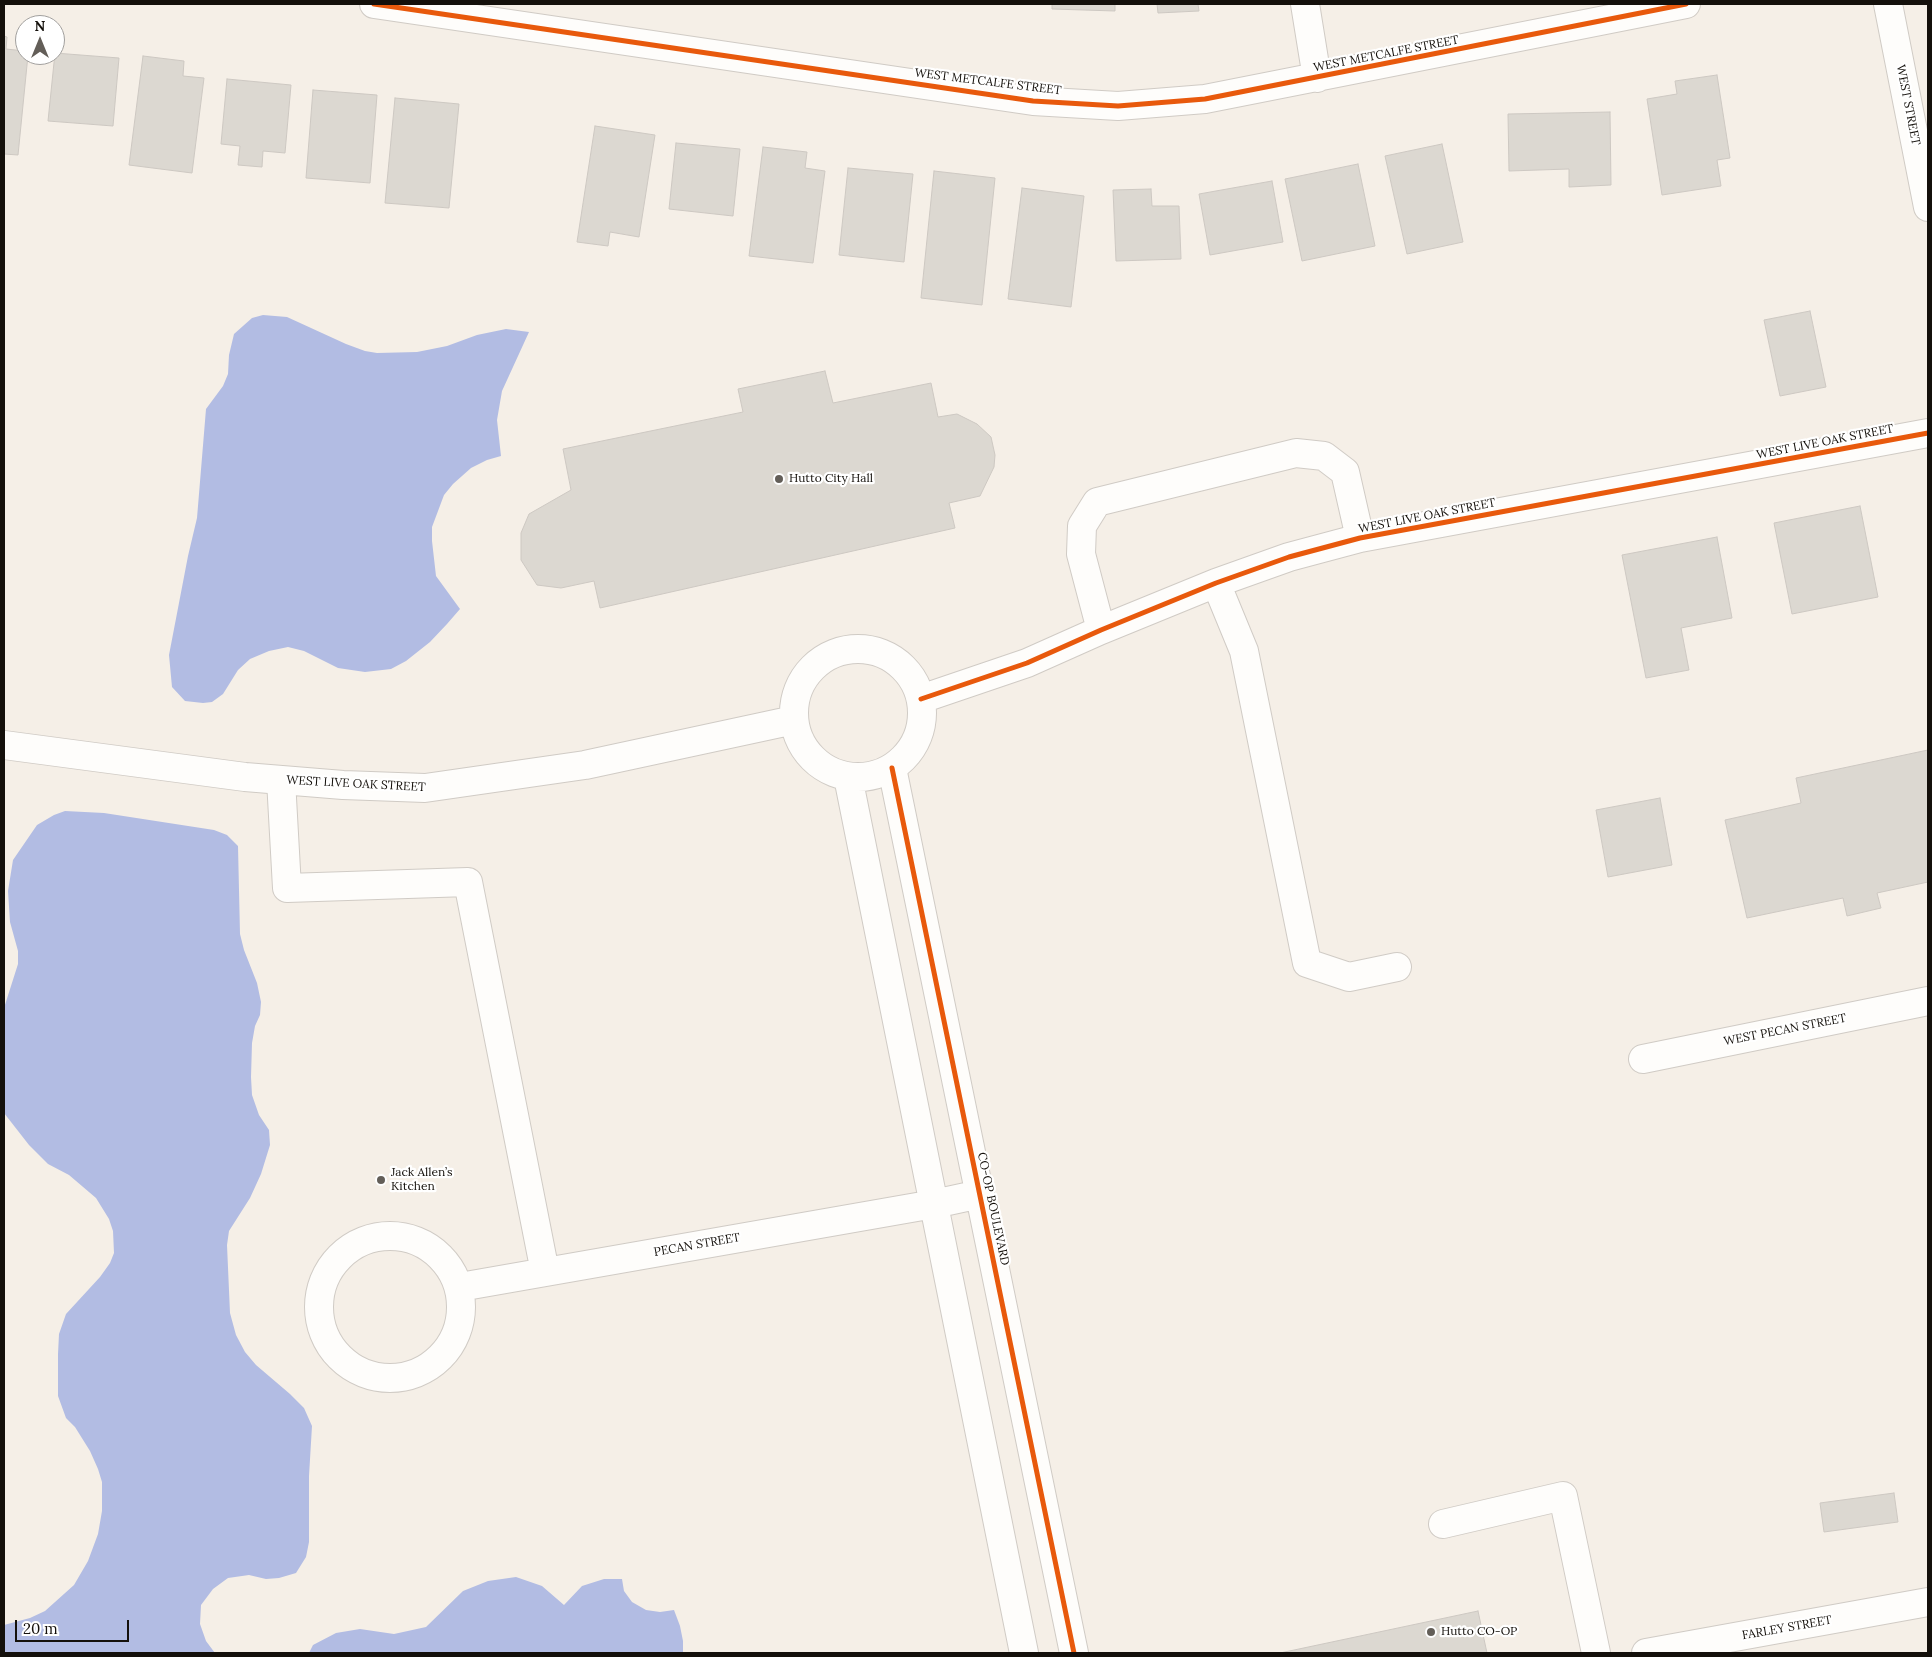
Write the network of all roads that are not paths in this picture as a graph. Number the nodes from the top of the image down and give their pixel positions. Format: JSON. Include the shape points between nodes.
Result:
{"nodes":[{"id":1,"x":374,"y":4,"type":"edge"},
{"id":2,"x":1305,"y":4,"type":"edge"},
{"id":3,"x":1686,"y":4,"type":"edge"},
{"id":4,"x":1888,"y":4,"type":"edge"},
{"id":5,"x":1317,"y":78,"type":"junction"},
{"id":6,"x":1928,"y":207,"type":"edge"},
{"id":7,"x":1928,"y":433,"type":"edge"},
{"id":8,"x":1360,"y":538,"type":"junction"},
{"id":9,"x":1216,"y":583,"type":"junction"},
{"id":10,"x":1101,"y":630,"type":"junction"},
{"id":11,"x":921,"y":699,"type":"junction"},
{"id":12,"x":794,"y":720,"type":"junction"},
{"id":13,"x":4,"y":745,"type":"edge"},
{"id":14,"x":892,"y":768,"type":"junction"},
{"id":15,"x":848,"y":776,"type":"junction"},
{"id":16,"x":281,"y":780,"type":"junction"},
{"id":17,"x":1397,"y":967,"type":"dead end"},
{"id":18,"x":1928,"y":1001,"type":"edge"},
{"id":19,"x":1642,"y":1059,"type":"dead end"},
{"id":20,"x":980,"y":1194,"type":"junction"},
{"id":21,"x":934,"y":1204,"type":"junction"},
{"id":22,"x":545,"y":1272,"type":"junction"},
{"id":23,"x":460,"y":1287,"type":"junction"},
{"id":24,"x":1444,"y":1524,"type":"dead end"},
{"id":25,"x":1928,"y":1602,"type":"edge"},
{"id":26,"x":1024,"y":1653,"type":"edge"},
{"id":27,"x":1074,"y":1653,"type":"edge"},
{"id":28,"x":1596,"y":1653,"type":"edge"},
{"id":29,"x":1646,"y":1653,"type":"edge"}],
"edges":[{"from":1,"to":5,"type":"street","name":"WEST METCALFE STREET","via":[[1033,100],[1118,106],[1206,99]]},
{"from":2,"to":5,"type":"street"},
{"from":3,"to":5,"type":"street","name":"WEST METCALFE STREET"},
{"from":4,"to":6,"type":"street","name":"WEST STREET"},
{"from":7,"to":8,"type":"street","name":"WEST LIVE OAK STREET"},
{"from":8,"to":9,"type":"street","name":"WEST LIVE OAK STREET","via":[[1289,557]]},
{"from":8,"to":10,"type":"street","via":[[1345,472],[1324,456],[1296,453],[1098,502],[1082,526],[1081,554]]},
{"from":9,"to":10,"type":"street","name":"WEST LIVE OAK STREET"},
{"from":9,"to":17,"type":"street","via":[[1244,651],[1307,963],[1349,977]]},
{"from":10,"to":11,"type":"street","name":"WEST LIVE OAK STREET","via":[[1027,663]]},
{"from":11,"to":12,"type":"street","via":[[913,679],[899,663],[880,652],[859,649],[837,652],[818,662],[804,678],[795,698]]},
{"from":11,"to":14,"type":"street","via":[[922,719],[918,738],[907,755]]},
{"from":12,"to":15,"type":"street","via":[[799,740],[811,758],[828,770]]},
{"from":12,"to":16,"type":"street","name":"WEST LIVE OAK STREET","via":[[585,765],[425,788]]},
{"from":13,"to":16,"type":"street","name":"WEST LIVE OAK STREET"},
{"from":14,"to":15,"type":"street","via":[[878,775]]},
{"from":14,"to":20,"type":"street","name":"CO-OP BOULEVARD"},
{"from":15,"to":21,"type":"street"},
{"from":16,"to":22,"type":"street","via":[[287,888],[468,882]]},
{"from":18,"to":19,"type":"street","name":"WEST PECAN STREET"},
{"from":20,"to":21,"type":"street","name":"PECAN STREET"},
{"from":20,"to":27,"type":"street","name":"CO-OP BOULEVARD"},
{"from":21,"to":22,"type":"street","name":"PECAN STREET"},
{"from":21,"to":26,"type":"street"},
{"from":22,"to":23,"type":"street","name":"PECAN STREET"},
{"from":23,"to":23,"type":"street","via":[[449,1265],[432,1248],[409,1237],[385,1235],[361,1241],[341,1255],[326,1274],[319,1298],[320,1322],[329,1344],[343,1361],[356,1369],[385,1378],[408,1376],[430,1367],[446,1352],[458,1332],[462,1309]]},
{"from":24,"to":28,"type":"street","via":[[1563,1496]]},
{"from":25,"to":29,"type":"street","name":"FARLEY STREET"}]}
